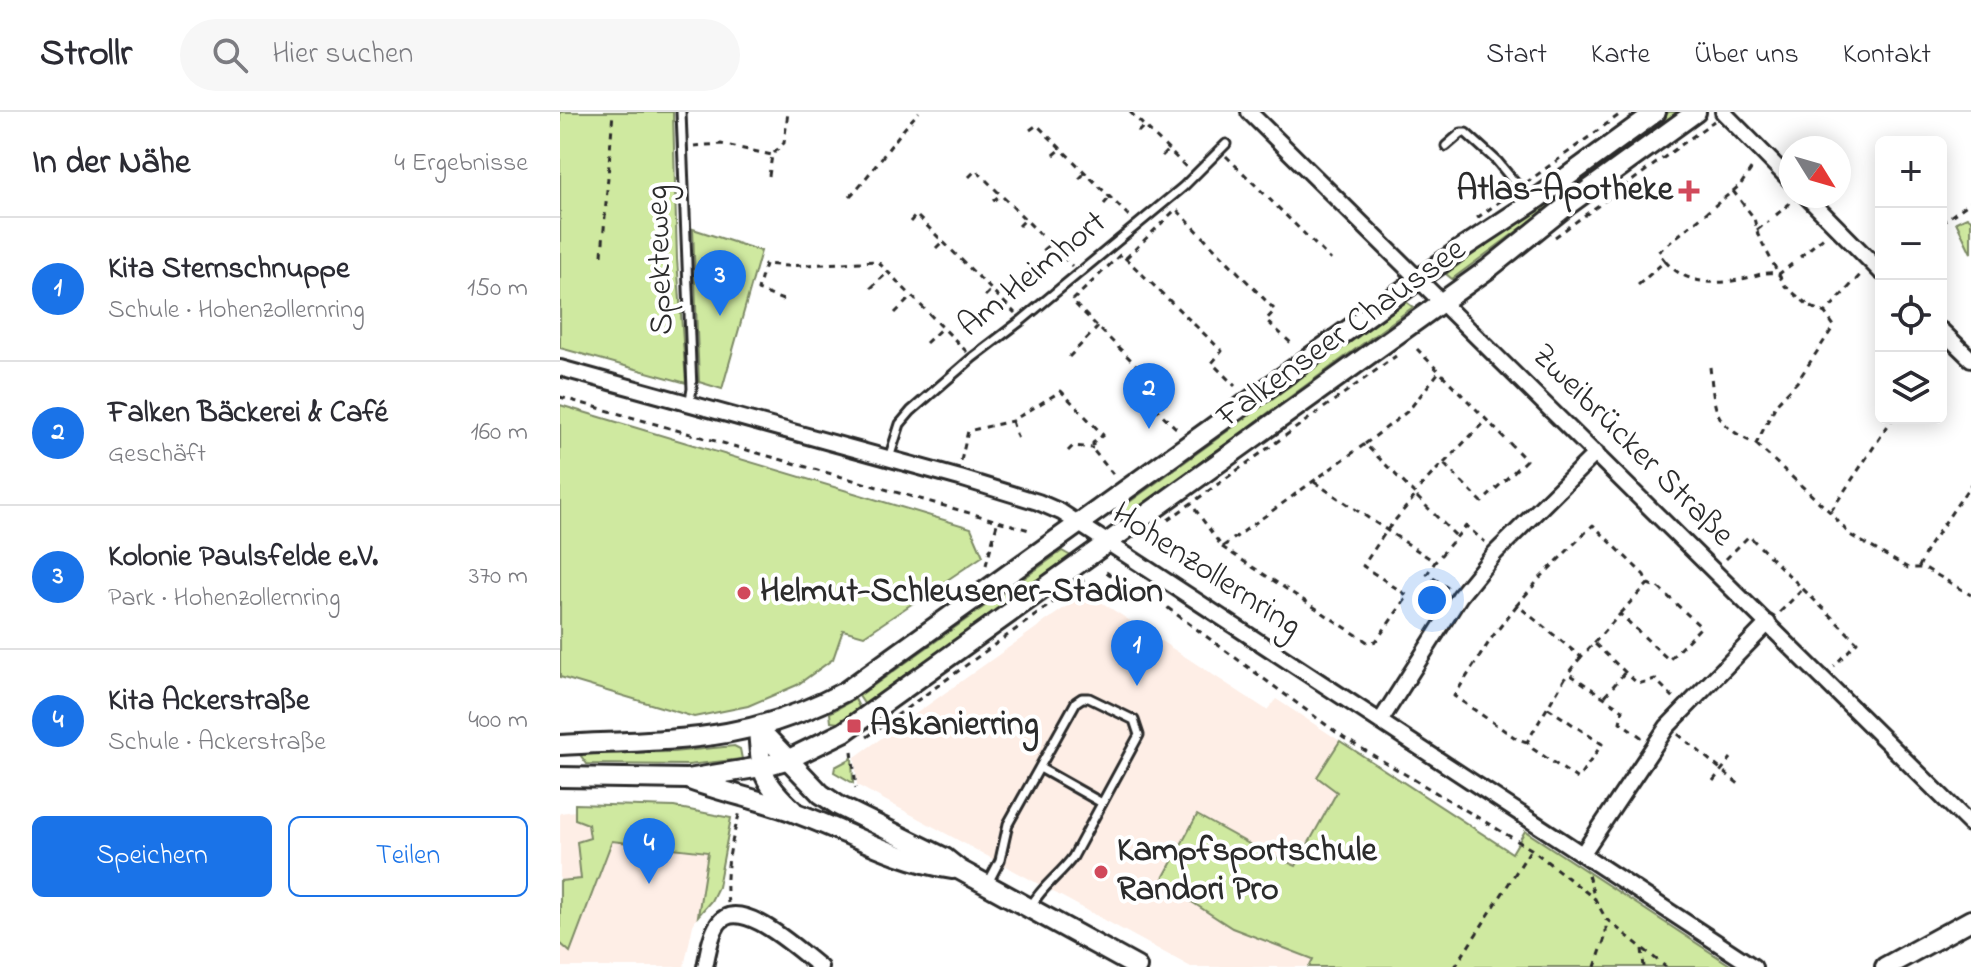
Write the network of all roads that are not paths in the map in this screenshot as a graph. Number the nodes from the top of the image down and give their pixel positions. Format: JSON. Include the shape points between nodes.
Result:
{"nodes":[{"id":1,"x":681,"y":112,"type":"edge"},
{"id":2,"x":1249,"y":112,"type":"edge"},
{"id":3,"x":1656,"y":112,"type":"edge"},
{"id":4,"x":1723,"y":112,"type":"edge"},
{"id":5,"x":1701,"y":119,"type":"edge"},
{"id":6,"x":1446,"y":146,"type":"dead end"},
{"id":7,"x":1223,"y":147,"type":"road end"},
{"id":8,"x":1779,"y":169,"type":"edge"},
{"id":9,"x":1531,"y":203,"type":"junction"},
{"id":10,"x":1810,"y":208,"type":"edge"},
{"id":11,"x":1874,"y":271,"type":"edge"},
{"id":12,"x":1418,"y":280,"type":"junction"},
{"id":13,"x":1442,"y":302,"type":"junction"},
{"id":14,"x":1947,"y":336,"type":"edge"},
{"id":15,"x":1971,"y":359,"type":"edge"},
{"id":16,"x":560,"y":368,"type":"edge"},
{"id":17,"x":689,"y":405,"type":"junction"},
{"id":18,"x":1596,"y":453,"type":"junction"},
{"id":19,"x":889,"y":458,"type":"junction"},
{"id":20,"x":1079,"y":524,"type":"junction"},
{"id":21,"x":1107,"y":544,"type":"junction"},
{"id":22,"x":1768,"y":623,"type":"junction"},
{"id":23,"x":816,"y":706,"type":"junction"},
{"id":24,"x":1381,"y":720,"type":"junction"},
{"id":25,"x":758,"y":728,"type":"junction"},
{"id":26,"x":832,"y":739,"type":"junction"},
{"id":27,"x":560,"y":745,"type":"edge"},
{"id":28,"x":789,"y":759,"type":"junction"},
{"id":29,"x":761,"y":767,"type":"junction"},
{"id":30,"x":1040,"y":768,"type":"junction"},
{"id":31,"x":564,"y":777,"type":"edge"},
{"id":32,"x":688,"y":779,"type":"junction"},
{"id":33,"x":1102,"y":803,"type":"junction"},
{"id":34,"x":795,"y":812,"type":"junction"},
{"id":35,"x":1971,"y":825,"type":"edge"},
{"id":36,"x":1584,"y":860,"type":"junction"},
{"id":37,"x":960,"y":870,"type":"junction"},
{"id":38,"x":987,"y":885,"type":"junction"},
{"id":39,"x":1030,"y":908,"type":"junction"},
{"id":40,"x":1971,"y":920,"type":"edge"},
{"id":41,"x":705,"y":967,"type":"edge"},
{"id":42,"x":820,"y":967,"type":"edge"},
{"id":43,"x":1137,"y":967,"type":"edge"},
{"id":44,"x":1754,"y":967,"type":"edge"},
{"id":45,"x":1885,"y":967,"type":"edge"}],
"edges":[{"from":1,"to":17,"type":"lane","name":"Spekteweg"},
{"from":2,"to":12,"type":"street","name":"Zweibrücker Straße"},
{"from":3,"to":9,"type":"main road","name":"Falkenseer Chaussee"},
{"from":4,"to":8,"type":"street"},
{"from":5,"to":13,"type":"main road","name":"Falkenseer Chaussee","via":[[1569,204]]},
{"from":6,"to":9,"type":"lane","via":[[1466,133]]},
{"from":7,"to":19,"type":"lane","name":"Am Heimhort","via":[[1183,187],[911,411],[900,424]]},
{"from":9,"to":12,"type":"main road","name":"Falkenseer Chaussee"},
{"from":10,"to":11,"type":"street"},
{"from":12,"to":13,"type":"street","name":"Zweibrücker Straße"},
{"from":12,"to":20,"type":"main road","name":"Falkenseer Chaussee"},
{"from":13,"to":18,"type":"street","name":"Zweibrücker Straße"},
{"from":13,"to":21,"type":"main road","name":"Falkenseer Chaussee"},
{"from":14,"to":15,"type":"street"},
{"from":16,"to":17,"type":"street","name":"Hohenzollernring"},
{"from":17,"to":19,"type":"street","name":"Hohenzollernring"},
{"from":18,"to":22,"type":"street","name":"Zweibrücker Straße"},
{"from":18,"to":24,"type":"street","via":[[1495,553],[1460,596]]},
{"from":19,"to":20,"type":"street","name":"Hohenzollernring","via":[[1038,502]]},
{"from":20,"to":21,"type":"street","name":"Hohenzollernring"},
{"from":20,"to":23,"type":"main road","name":"Falkenseer Chaussee","via":[[870,676]]},
{"from":21,"to":24,"type":"street","name":"Hohenzollernring"},
{"from":21,"to":26,"type":"main road","name":"Falkenseer Chaussee"},
{"from":22,"to":35,"type":"street","name":"Zweibrücker Straße"},
{"from":22,"to":36,"type":"street","via":[[1667,727]]},
{"from":23,"to":25,"type":"main road","name":"Falkenseer Chaussee"},
{"from":23,"to":26,"type":"main road"},
{"from":24,"to":36,"type":"street","name":"Hohenzollernring"},
{"from":25,"to":27,"type":"main road","name":"Falkenseer Chaussee","via":[[710,738]]},
{"from":25,"to":28,"type":"main road"},
{"from":25,"to":29,"type":"main road"},
{"from":26,"to":28,"type":"main road","name":"Falkenseer Chaussee"},
{"from":27,"to":31,"type":"main road"},
{"from":28,"to":29,"type":"main road","name":"Falkenseer Chaussee"},
{"from":28,"to":37,"type":"main road","via":[[839,806]]},
{"from":29,"to":32,"type":"main road","name":"Falkenseer Chaussee"},
{"from":29,"to":34,"type":"main road","via":[[770,787]]},
{"from":30,"to":33,"type":"lane"},
{"from":30,"to":33,"type":"lane","via":[[1082,698],[1134,720],[1139,735]]},
{"from":30,"to":38,"type":"lane","via":[[1008,824],[1000,860]]},
{"from":31,"to":32,"type":"main road"},
{"from":32,"to":34,"type":"main road"},
{"from":33,"to":39,"type":"lane","via":[[1065,869],[1045,885]]},
{"from":34,"to":37,"type":"main road","via":[[895,856]]},
{"from":36,"to":44,"type":"street","name":"Hohenzollernring"},
{"from":37,"to":38,"type":"main road"},
{"from":38,"to":39,"type":"main road"},
{"from":39,"to":43,"type":"main road"},
{"from":40,"to":45,"type":"main road"},
{"from":41,"to":42,"type":"street","via":[[718,924],[729,914],[758,921]]}]}
